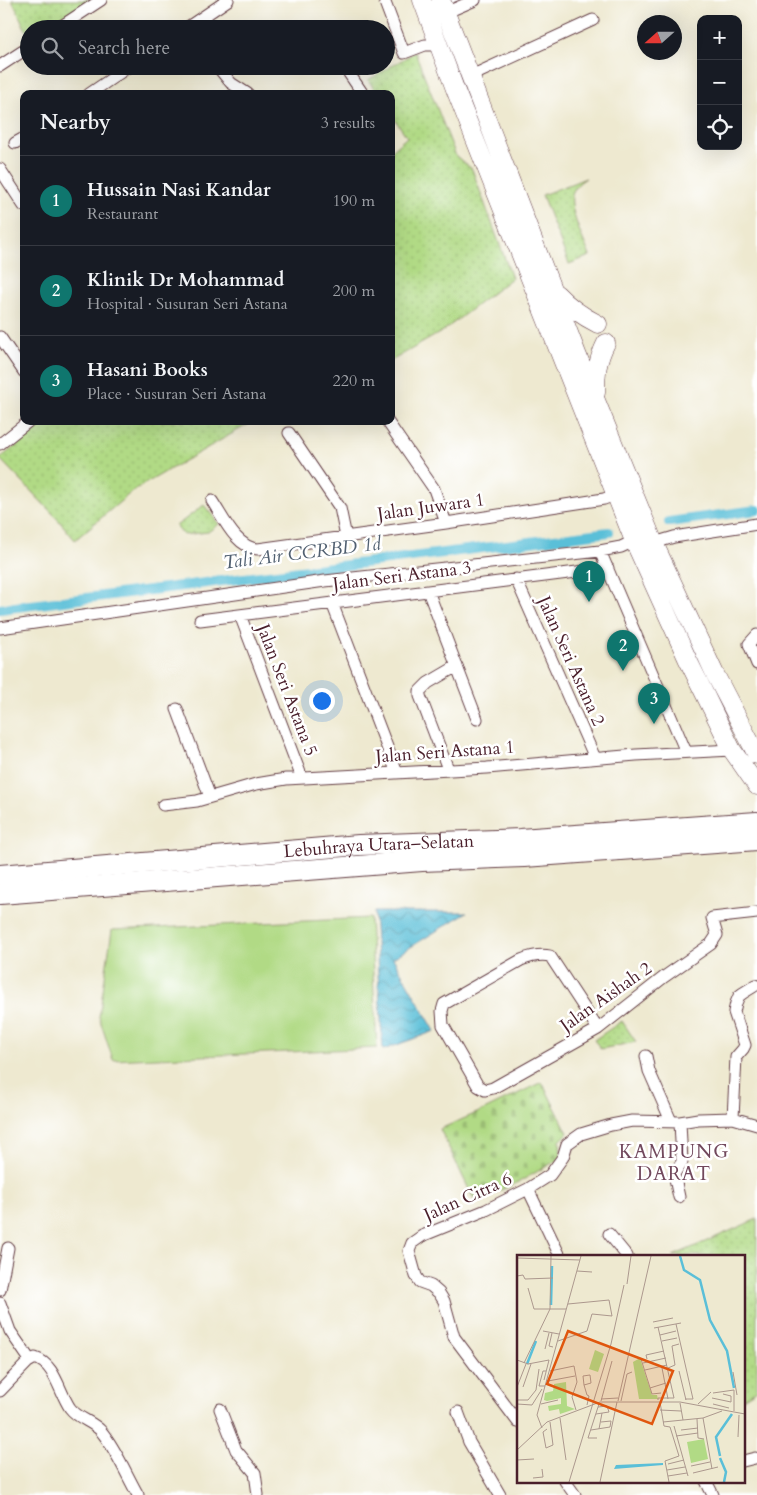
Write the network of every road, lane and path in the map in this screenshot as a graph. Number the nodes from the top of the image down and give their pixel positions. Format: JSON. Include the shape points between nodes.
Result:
{"nodes":[{"id":1,"x":101,"y":0,"type":"edge"},
{"id":2,"x":228,"y":0,"type":"edge"},
{"id":3,"x":384,"y":0,"type":"edge"},
{"id":4,"x":422,"y":0,"type":"edge"},
{"id":5,"x":475,"y":0,"type":"edge"},
{"id":6,"x":443,"y":7,"type":"edge"},
{"id":7,"x":71,"y":20,"type":"edge"},
{"id":8,"x":199,"y":20,"type":"edge"},
{"id":9,"x":391,"y":20,"type":"edge"},
{"id":10,"x":593,"y":20,"type":"dead end"},
{"id":11,"x":395,"y":30,"type":"edge"},
{"id":12,"x":439,"y":45,"type":"junction"},
{"id":13,"x":20,"y":53,"type":"edge"},
{"id":14,"x":0,"y":66,"type":"edge"},
{"id":15,"x":117,"y":75,"type":"edge"},
{"id":16,"x":225,"y":75,"type":"edge"},
{"id":17,"x":350,"y":75,"type":"edge"},
{"id":18,"x":469,"y":77,"type":"junction"},
{"id":19,"x":95,"y":90,"type":"edge"},
{"id":20,"x":241,"y":90,"type":"edge"},
{"id":21,"x":360,"y":90,"type":"edge"},
{"id":22,"x":0,"y":169,"type":"edge"},
{"id":23,"x":20,"y":200,"type":"edge"},
{"id":24,"x":552,"y":289,"type":"junction"},
{"id":25,"x":598,"y":324,"type":"dead end"},
{"id":26,"x":0,"y":337,"type":"edge"},
{"id":27,"x":562,"y":338,"type":"junction"},
{"id":28,"x":606,"y":343,"type":"dead end"},
{"id":29,"x":569,"y":357,"type":"junction"},
{"id":30,"x":20,"y":366,"type":"edge"},
{"id":31,"x":596,"y":400,"type":"junction"},
{"id":32,"x":24,"y":425,"type":"edge"},
{"id":33,"x":390,"y":425,"type":"edge"},
{"id":34,"x":290,"y":433,"type":"dead end"},
{"id":35,"x":0,"y":444,"type":"edge"},
{"id":36,"x":615,"y":495,"type":"junction"},
{"id":37,"x":212,"y":501,"type":"dead end"},
{"id":38,"x":446,"y":523,"type":"junction"},
{"id":39,"x":757,"y":524,"type":"edge"},
{"id":40,"x":346,"y":537,"type":"junction"},
{"id":41,"x":634,"y":541,"type":"junction"},
{"id":42,"x":654,"y":543,"type":"junction"},
{"id":43,"x":600,"y":551,"type":"junction"},
{"id":44,"x":608,"y":568,"type":"junction"},
{"id":45,"x":516,"y":579,"type":"junction"},
{"id":46,"x":428,"y":591,"type":"junction"},
{"id":47,"x":332,"y":603,"type":"junction"},
{"id":48,"x":240,"y":615,"type":"junction"},
{"id":49,"x":200,"y":620,"type":"dead end"},
{"id":50,"x":0,"y":628,"type":"edge"},
{"id":51,"x":757,"y":635,"type":"edge"},
{"id":52,"x":757,"y":664,"type":"edge"},
{"id":53,"x":457,"y":666,"type":"junction"},
{"id":54,"x":177,"y":709,"type":"dead end"},
{"id":55,"x":477,"y":719,"type":"dead end"},
{"id":56,"x":732,"y":750,"type":"junction"},
{"id":57,"x":686,"y":752,"type":"junction"},
{"id":58,"x":757,"y":755,"type":"edge"},
{"id":59,"x":595,"y":758,"type":"junction"},
{"id":60,"x":448,"y":769,"type":"junction"},
{"id":61,"x":397,"y":773,"type":"junction"},
{"id":62,"x":302,"y":778,"type":"junction"},
{"id":63,"x":757,"y":786,"type":"edge"},
{"id":64,"x":210,"y":797,"type":"junction"},
{"id":65,"x":162,"y":806,"type":"dead end"},
{"id":66,"x":757,"y":822,"type":"edge"},
{"id":67,"x":757,"y":840,"type":"edge"},
{"id":68,"x":522,"y":848,"type":"junction"},
{"id":69,"x":0,"y":875,"type":"edge"},
{"id":70,"x":0,"y":894,"type":"edge"},
{"id":71,"x":757,"y":913,"type":"edge"},
{"id":72,"x":756,"y":985,"type":"edge"},
{"id":73,"x":598,"y":1029,"type":"junction"},
{"id":74,"x":646,"y":1056,"type":"dead end"},
{"id":75,"x":733,"y":1118,"type":"junction"},
{"id":76,"x":676,"y":1122,"type":"junction"},
{"id":77,"x":757,"y":1125,"type":"edge"},
{"id":78,"x":528,"y":1189,"type":"junction"},
{"id":79,"x":679,"y":1197,"type":"dead end"},
{"id":80,"x":609,"y":1234,"type":"dead end"},
{"id":81,"x":8,"y":1248,"type":"dead end"},
{"id":82,"x":560,"y":1255,"type":"edge"},
{"id":83,"x":626,"y":1255,"type":"edge"},
{"id":84,"x":0,"y":1290,"type":"edge"},
{"id":85,"x":0,"y":1303,"type":"edge"},
{"id":86,"x":30,"y":1360,"type":"junction"},
{"id":87,"x":0,"y":1390,"type":"edge"},
{"id":88,"x":220,"y":1409,"type":"dead end"},
{"id":89,"x":458,"y":1412,"type":"dead end"},
{"id":90,"x":517,"y":1421,"type":"edge"},
{"id":91,"x":566,"y":1482,"type":"edge"},
{"id":92,"x":706,"y":1482,"type":"edge"},
{"id":93,"x":138,"y":1495,"type":"edge"},
{"id":94,"x":258,"y":1495,"type":"edge"},
{"id":95,"x":500,"y":1495,"type":"edge"},
{"id":96,"x":575,"y":1495,"type":"edge"},
{"id":97,"x":713,"y":1495,"type":"edge"}],
"edges":[{"from":1,"to":7,"type":"street"},
{"from":2,"to":8,"type":"street"},
{"from":3,"to":9,"type":"street"},
{"from":4,"to":12,"type":"highway"},
{"from":5,"to":6,"type":"street"},
{"from":6,"to":18,"type":"highway"},
{"from":10,"to":18,"type":"street"},
{"from":11,"to":12,"type":"street","via":[[404,54],[425,45]]},
{"from":12,"to":27,"type":"highway"},
{"from":13,"to":14,"type":"street"},
{"from":15,"to":19,"type":"street"},
{"from":16,"to":20,"type":"street"},
{"from":17,"to":21,"type":"street"},
{"from":18,"to":24,"type":"highway"},
{"from":22,"to":23,"type":"street"},
{"from":24,"to":25,"type":"highway","via":[[579,315]]},
{"from":24,"to":27,"type":"highway"},
{"from":26,"to":30,"type":"street"},
{"from":27,"to":29,"type":"highway"},
{"from":28,"to":31,"type":"highway","via":[[598,358]]},
{"from":29,"to":31,"type":"highway"},
{"from":29,"to":36,"type":"highway"},
{"from":31,"to":42,"type":"highway"},
{"from":32,"to":35,"type":"street"},
{"from":33,"to":38,"type":"street","via":[[434,489]]},
{"from":34,"to":40,"type":"street","via":[[340,508]]},
{"from":36,"to":38,"type":"street","name":"Jalan Juwara 1"},
{"from":36,"to":41,"type":"highway"},
{"from":37,"to":40,"type":"street","name":"Jalan Juwara 1","via":[[232,532],[250,548],[264,549]]},
{"from":38,"to":40,"type":"street","name":"Jalan Juwara 1"},
{"from":39,"to":42,"type":"street"},
{"from":41,"to":43,"type":"street"},
{"from":41,"to":56,"type":"highway"},
{"from":42,"to":58,"type":"highway"},
{"from":43,"to":44,"type":"street"},
{"from":43,"to":50,"type":"street","via":[[325,581]]},
{"from":44,"to":45,"type":"street","name":"Jalan Seri Astana 3"},
{"from":44,"to":57,"type":"street"},
{"from":45,"to":46,"type":"street","name":"Jalan Seri Astana 3"},
{"from":45,"to":59,"type":"street","name":"Jalan Seri Astana 2"},
{"from":46,"to":47,"type":"street","name":"Jalan Seri Astana 3"},
{"from":46,"to":53,"type":"street"},
{"from":47,"to":48,"type":"street","name":"Jalan Seri Astana 3"},
{"from":47,"to":61,"type":"street"},
{"from":48,"to":49,"type":"street","name":"Jalan Seri Astana 3"},
{"from":48,"to":62,"type":"street","name":"Jalan Seri Astana 5"},
{"from":51,"to":52,"type":"street","via":[[749,644]]},
{"from":53,"to":55,"type":"street"},
{"from":53,"to":60,"type":"street","via":[[420,691]]},
{"from":54,"to":64,"type":"street"},
{"from":56,"to":57,"type":"street","name":"Jalan Seri Astana 1"},
{"from":56,"to":63,"type":"highway"},
{"from":57,"to":59,"type":"street","name":"Jalan Seri Astana 1"},
{"from":59,"to":60,"type":"street","name":"Jalan Seri Astana 1"},
{"from":60,"to":61,"type":"street","name":"Jalan Seri Astana 1"},
{"from":61,"to":62,"type":"street","name":"Jalan Seri Astana 1"},
{"from":62,"to":64,"type":"street","name":"Jalan Seri Astana 1","via":[[256,784]]},
{"from":64,"to":65,"type":"street","name":"Jalan Seri Astana 1"},
{"from":66,"to":68,"type":"highway","name":"Lebuhraya Utara–Selatan"},
{"from":67,"to":68,"type":"highway","name":"Lebuhraya Utara–Selatan"},
{"from":68,"to":69,"type":"highway","name":"Lebuhraya Utara–Selatan","via":[[359,845]]},
{"from":68,"to":70,"type":"highway","name":"Lebuhraya Utara–Selatan","via":[[403,862]]},
{"from":71,"to":73,"type":"street","name":"Jalan Aishah 2","via":[[712,918],[717,935],[711,944]]},
{"from":72,"to":75,"type":"street","via":[[739,996],[734,1012],[745,1045],[736,1056]]},
{"from":73,"to":73,"type":"street","name":"Jalan Aishah 2","via":[[485,1090],[478,1086],[443,1025],[442,1011],[444,1004],[529,957],[550,956]]},
{"from":74,"to":76,"type":"street","via":[[648,1071]]},
{"from":75,"to":76,"type":"street","name":"Jalan Citra 6"},
{"from":75,"to":77,"type":"street","name":"Jalan Citra 6"},
{"from":76,"to":78,"type":"street","name":"Jalan Citra 6","via":[[621,1123],[575,1136],[550,1174]]},
{"from":76,"to":79,"type":"street","via":[[682,1162],[674,1174]]},
{"from":78,"to":82,"type":"street"},
{"from":78,"to":90,"type":"street","name":"Jalan Citra 6","via":[[416,1239],[409,1251],[420,1282],[431,1286],[444,1301],[454,1337]]},
{"from":80,"to":83,"type":"street"},
{"from":81,"to":84,"type":"street"},
{"from":85,"to":86,"type":"street","via":[[10,1331]]},
{"from":86,"to":87,"type":"street"},
{"from":86,"to":93,"type":"street","via":[[38,1359],[46,1365],[73,1412],[94,1425],[108,1441]]},
{"from":88,"to":94,"type":"street","via":[[236,1450],[255,1473]]},
{"from":89,"to":95,"type":"street","via":[[469,1442]]},
{"from":91,"to":96,"type":"street"},
{"from":92,"to":97,"type":"street"}]}
